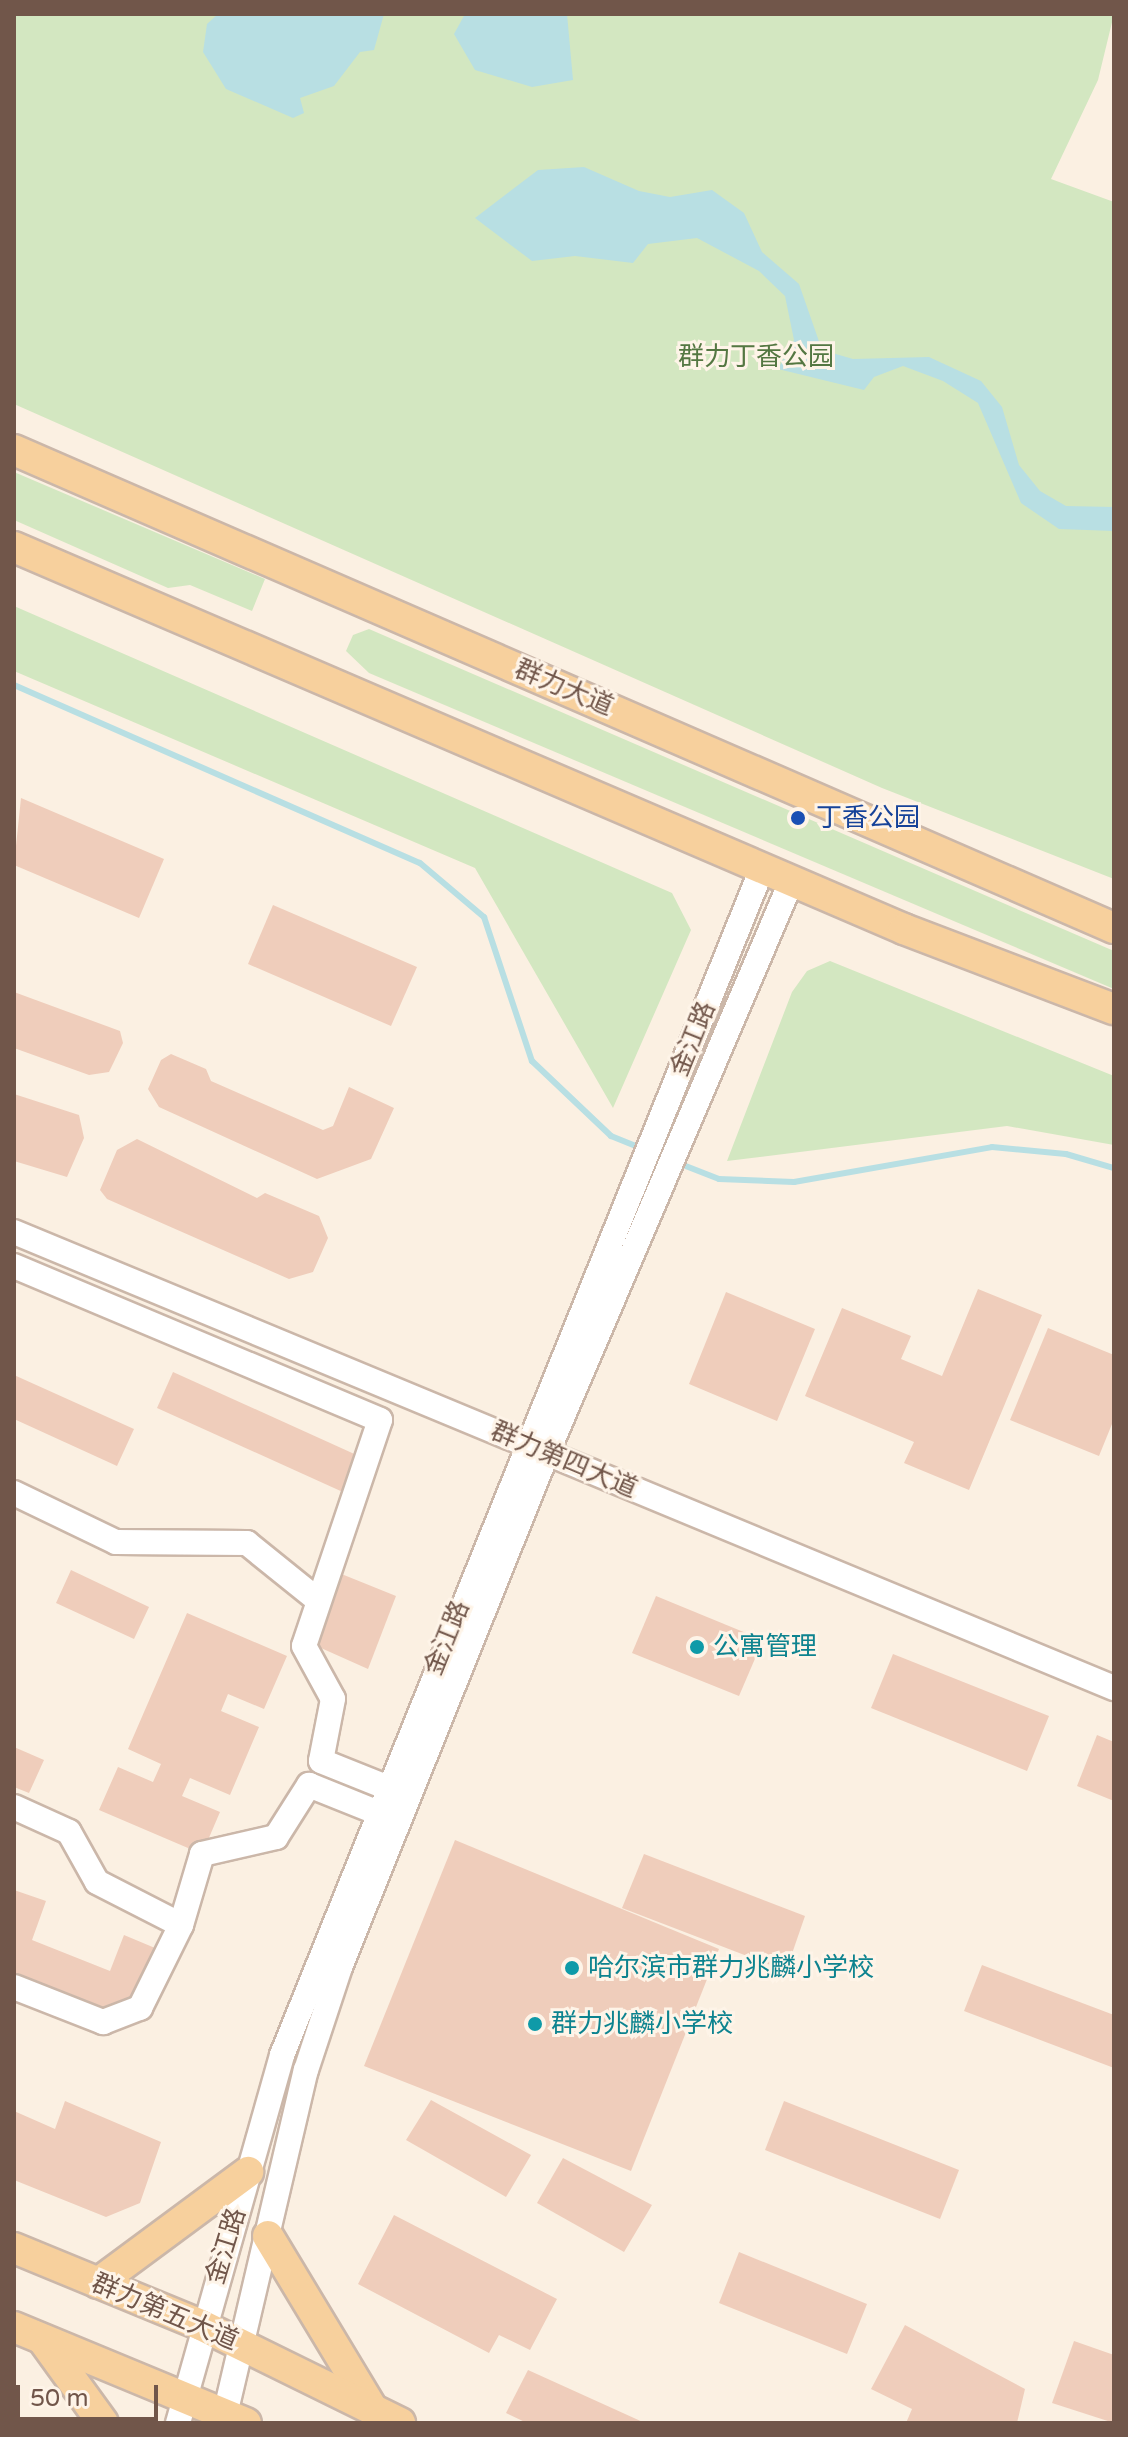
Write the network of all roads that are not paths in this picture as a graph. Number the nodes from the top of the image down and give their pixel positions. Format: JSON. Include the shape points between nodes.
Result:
{"nodes":[{"id":1,"x":14,"y":450,"type":"edge"},
{"id":2,"x":14,"y":547,"type":"edge"},
{"id":3,"x":923,"y":844,"type":"junction"},
{"id":4,"x":762,"y":869,"type":"junction"},
{"id":5,"x":791,"y":882,"type":"junction"},
{"id":6,"x":1114,"y":915,"type":"edge"},
{"id":7,"x":1114,"y":928,"type":"edge"},
{"id":8,"x":904,"y":929,"type":"junction"},
{"id":9,"x":1114,"y":1009,"type":"edge"},
{"id":10,"x":1114,"y":1023,"type":"edge"},
{"id":11,"x":14,"y":1232,"type":"edge"},
{"id":12,"x":14,"y":1266,"type":"edge"},
{"id":13,"x":536,"y":1449,"type":"junction"},
{"id":14,"x":14,"y":1493,"type":"edge"},
{"id":15,"x":314,"y":1597,"type":"junction"},
{"id":16,"x":1114,"y":1688,"type":"edge"},
{"id":17,"x":386,"y":1787,"type":"junction"},
{"id":18,"x":14,"y":1807,"type":"edge"},
{"id":19,"x":376,"y":1812,"type":"junction"},
{"id":20,"x":181,"y":1925,"type":"junction"},
{"id":21,"x":14,"y":1987,"type":"edge"},
{"id":22,"x":248,"y":2172,"type":"junction"},
{"id":23,"x":268,"y":2236,"type":"junction"},
{"id":24,"x":14,"y":2248,"type":"edge"},
{"id":25,"x":98,"y":2283,"type":"junction"},
{"id":26,"x":201,"y":2325,"type":"junction"},
{"id":27,"x":28,"y":2332,"type":"edge"},
{"id":28,"x":242,"y":2345,"type":"junction"},
{"id":29,"x":180,"y":2410,"type":"edge"},
{"id":30,"x":387,"y":2416,"type":"edge"},
{"id":31,"x":232,"y":2420,"type":"edge"},
{"id":32,"x":103,"y":2423,"type":"edge"}],
"edges":[{"from":1,"to":3,"type":"main road","name":"群力大道"},
{"from":2,"to":4,"type":"main road"},
{"from":3,"to":6,"type":"main road"},
{"from":3,"to":7,"type":"main road","name":"群力大道"},
{"from":4,"to":5,"type":"main road"},
{"from":4,"to":13,"type":"street","name":"金江路","via":[[627,1203]]},
{"from":5,"to":8,"type":"main road"},
{"from":5,"to":13,"type":"street","name":"金江路","via":[[650,1213]]},
{"from":8,"to":9,"type":"main road"},
{"from":8,"to":10,"type":"main road"},
{"from":11,"to":13,"type":"street","name":"群力第四大道"},
{"from":12,"to":15,"type":"street","via":[[380,1420]]},
{"from":13,"to":16,"type":"street","name":"群力第四大道"},
{"from":13,"to":17,"type":"street","name":"金江路"},
{"from":13,"to":23,"type":"street","name":"金江路","via":[[340,1967],[306,2070]]},
{"from":14,"to":15,"type":"street","via":[[116,1542],[247,1543]]},
{"from":15,"to":17,"type":"street","via":[[304,1646],[333,1699],[321,1761]]},
{"from":17,"to":19,"type":"street","name":"金江路"},
{"from":18,"to":20,"type":"street","via":[[69,1832],[97,1882]]},
{"from":19,"to":20,"type":"street","via":[[309,1785],[276,1837],[202,1854]]},
{"from":19,"to":22,"type":"street","name":"金江路","via":[[282,2055]]},
{"from":20,"to":21,"type":"street","via":[[140,2008],[128,2013],[103,2022]]},
{"from":22,"to":25,"type":"main road"},
{"from":22,"to":26,"type":"street","name":"金江路"},
{"from":23,"to":28,"type":"street","name":"金江路"},
{"from":23,"to":30,"type":"main road"},
{"from":24,"to":25,"type":"main road","name":"群力第五大道"},
{"from":25,"to":26,"type":"main road","name":"群力第五大道"},
{"from":26,"to":28,"type":"main road","name":"群力第五大道"},
{"from":26,"to":29,"type":"street","name":"金江路"},
{"from":27,"to":29,"type":"main road"},
{"from":27,"to":32,"type":"main road"},
{"from":28,"to":30,"type":"main road","name":"群力第五大道"},
{"from":28,"to":31,"type":"street","name":"金江路"},
{"from":29,"to":31,"type":"main road"}]}
